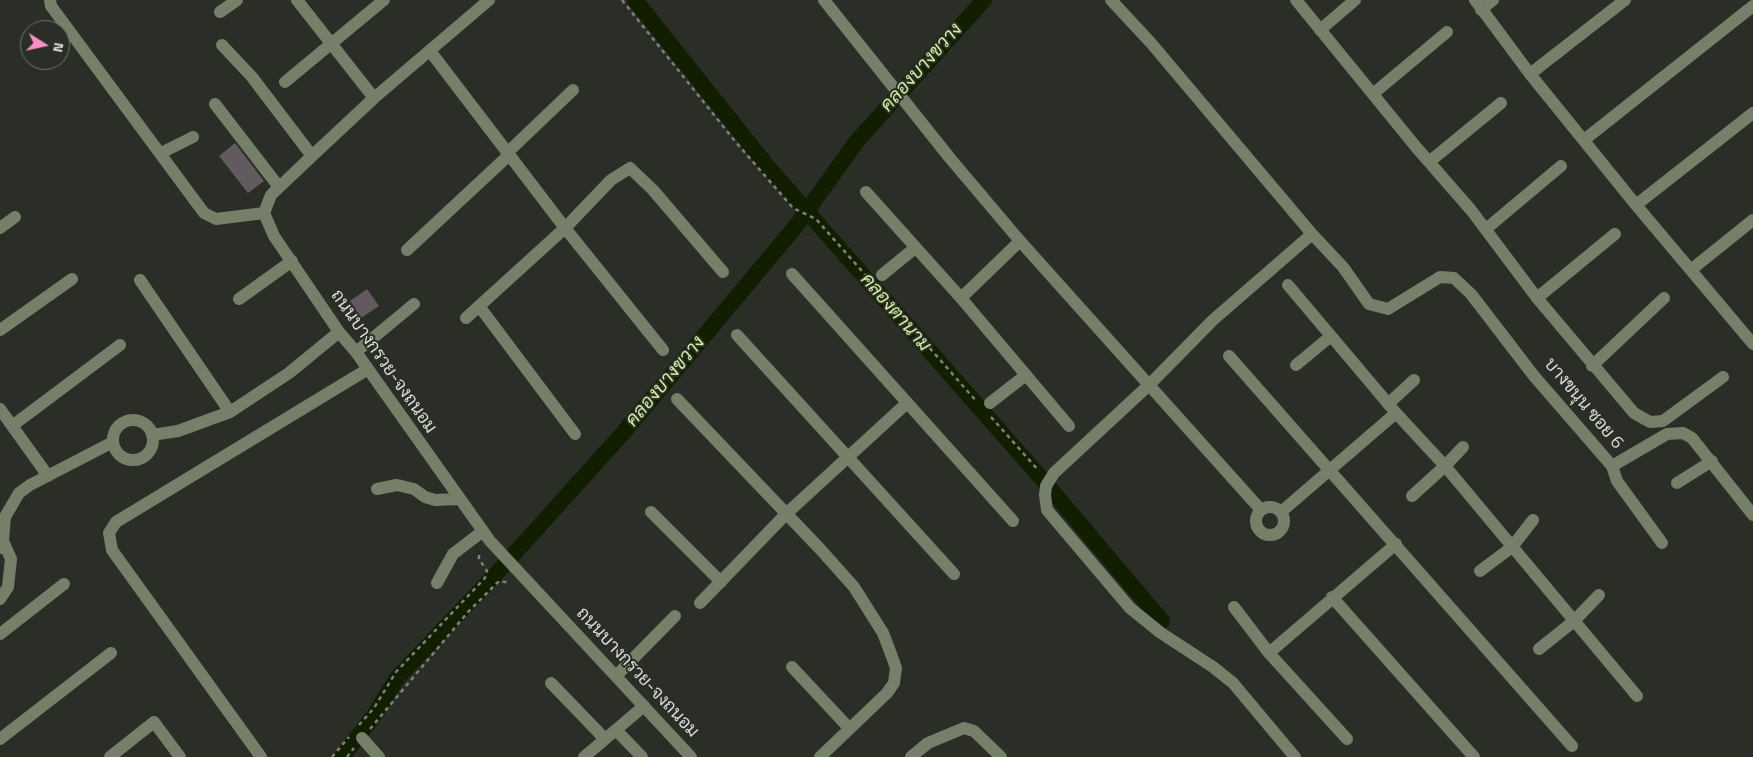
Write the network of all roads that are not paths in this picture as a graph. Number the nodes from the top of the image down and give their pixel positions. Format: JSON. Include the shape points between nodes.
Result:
{"nodes":[{"id":1,"x":50,"y":0,"type":"edge"},
{"id":2,"x":237,"y":0,"type":"edge"},
{"id":3,"x":296,"y":0,"type":"edge"},
{"id":4,"x":384,"y":0,"type":"edge"},
{"id":5,"x":489,"y":0,"type":"edge"},
{"id":6,"x":824,"y":0,"type":"edge"},
{"id":7,"x":1111,"y":0,"type":"edge"},
{"id":8,"x":1296,"y":0,"type":"edge"},
{"id":9,"x":1355,"y":0,"type":"edge"},
{"id":10,"x":1493,"y":0,"type":"edge"},
{"id":11,"x":1625,"y":0,"type":"edge"},
{"id":12,"x":1478,"y":5,"type":"edge"},
{"id":13,"x":1753,"y":6,"type":"edge"},
{"id":14,"x":220,"y":12,"type":"dead end"},
{"id":15,"x":1320,"y":30,"type":"junction"},
{"id":16,"x":1447,"y":32,"type":"dead end"},
{"id":17,"x":222,"y":44,"type":"dead end"},
{"id":18,"x":331,"y":44,"type":"junction"},
{"id":19,"x":430,"y":51,"type":"junction"},
{"id":20,"x":1530,"y":74,"type":"junction"},
{"id":21,"x":285,"y":82,"type":"dead end"},
{"id":22,"x":573,"y":90,"type":"dead end"},
{"id":23,"x":1374,"y":93,"type":"junction"},
{"id":24,"x":374,"y":98,"type":"junction"},
{"id":25,"x":1501,"y":103,"type":"dead end"},
{"id":26,"x":215,"y":104,"type":"dead end"},
{"id":27,"x":1753,"y":113,"type":"edge"},
{"id":28,"x":193,"y":137,"type":"dead end"},
{"id":29,"x":1584,"y":140,"type":"junction"},
{"id":30,"x":161,"y":153,"type":"junction"},
{"id":31,"x":508,"y":154,"type":"junction"},
{"id":32,"x":312,"y":156,"type":"junction"},
{"id":33,"x":1430,"y":162,"type":"junction"},
{"id":34,"x":1561,"y":166,"type":"dead end"},
{"id":35,"x":279,"y":187,"type":"junction"},
{"id":36,"x":866,"y":192,"type":"dead end"},
{"id":37,"x":1636,"y":205,"type":"junction"},
{"id":38,"x":264,"y":213,"type":"junction"},
{"id":39,"x":15,"y":217,"type":"dead end"},
{"id":40,"x":1753,"y":220,"type":"edge"},
{"id":41,"x":0,"y":228,"type":"edge"},
{"id":42,"x":565,"y":228,"type":"junction"},
{"id":43,"x":1486,"y":229,"type":"junction"},
{"id":44,"x":1312,"y":234,"type":"junction"},
{"id":45,"x":1614,"y":234,"type":"dead end"},
{"id":46,"x":1020,"y":241,"type":"junction"},
{"id":47,"x":915,"y":248,"type":"junction"},
{"id":48,"x":407,"y":250,"type":"dead end"},
{"id":49,"x":292,"y":261,"type":"junction"},
{"id":50,"x":1692,"y":270,"type":"junction"},
{"id":51,"x":723,"y":272,"type":"dead end"},
{"id":52,"x":792,"y":274,"type":"dead end"},
{"id":53,"x":882,"y":275,"type":"dead end"},
{"id":54,"x":72,"y":279,"type":"dead end"},
{"id":55,"x":140,"y":280,"type":"dead end"},
{"id":56,"x":1288,"y":285,"type":"dead end"},
{"id":57,"x":961,"y":298,"type":"junction"},
{"id":58,"x":1537,"y":298,"type":"junction"},
{"id":59,"x":1664,"y":298,"type":"dead end"},
{"id":60,"x":238,"y":299,"type":"dead end"},
{"id":61,"x":414,"y":304,"type":"dead end"},
{"id":62,"x":479,"y":306,"type":"junction"},
{"id":63,"x":466,"y":318,"type":"dead end"},
{"id":64,"x":0,"y":330,"type":"edge"},
{"id":65,"x":339,"y":332,"type":"junction"},
{"id":66,"x":737,"y":335,"type":"dead end"},
{"id":67,"x":1750,"y":335,"type":"edge"},
{"id":68,"x":1331,"y":336,"type":"junction"},
{"id":69,"x":120,"y":346,"type":"dead end"},
{"id":70,"x":663,"y":350,"type":"dead end"},
{"id":71,"x":356,"y":352,"type":"junction"},
{"id":72,"x":1229,"y":356,"type":"dead end"},
{"id":73,"x":1296,"y":365,"type":"dead end"},
{"id":74,"x":1592,"y":366,"type":"junction"},
{"id":75,"x":368,"y":369,"type":"junction"},
{"id":76,"x":1026,"y":375,"type":"junction"},
{"id":77,"x":1723,"y":376,"type":"dead end"},
{"id":78,"x":1414,"y":380,"type":"dead end"},
{"id":79,"x":1149,"y":385,"type":"junction"},
{"id":80,"x":677,"y":399,"type":"dead end"},
{"id":81,"x":907,"y":403,"type":"junction"},
{"id":82,"x":985,"y":405,"type":"road end"},
{"id":83,"x":1392,"y":408,"type":"junction"},
{"id":84,"x":0,"y":409,"type":"edge"},
{"id":85,"x":230,"y":412,"type":"junction"},
{"id":86,"x":12,"y":426,"type":"junction"},
{"id":87,"x":1069,"y":426,"type":"dead end"},
{"id":88,"x":575,"y":434,"type":"dead end"},
{"id":89,"x":152,"y":435,"type":"junction"},
{"id":90,"x":113,"y":442,"type":"junction"},
{"id":91,"x":1463,"y":447,"type":"dead end"},
{"id":92,"x":849,"y":457,"type":"junction"},
{"id":93,"x":1712,"y":461,"type":"junction"},
{"id":94,"x":1446,"y":466,"type":"junction"},
{"id":95,"x":1612,"y":466,"type":"junction"},
{"id":96,"x":1330,"y":472,"type":"junction"},
{"id":97,"x":48,"y":476,"type":"junction"},
{"id":98,"x":1677,"y":483,"type":"dead end"},
{"id":99,"x":377,"y":489,"type":"dead end"},
{"id":100,"x":1412,"y":496,"type":"dead end"},
{"id":101,"x":459,"y":498,"type":"junction"},
{"id":102,"x":1261,"y":510,"type":"junction"},
{"id":103,"x":651,"y":512,"type":"dead end"},
{"id":104,"x":1281,"y":512,"type":"junction"},
{"id":105,"x":786,"y":514,"type":"junction"},
{"id":106,"x":1753,"y":515,"type":"edge"},
{"id":107,"x":1533,"y":520,"type":"dead end"},
{"id":108,"x":1013,"y":522,"type":"dead end"},
{"id":109,"x":486,"y":536,"type":"junction"},
{"id":110,"x":1662,"y":543,"type":"dead end"},
{"id":111,"x":1396,"y":544,"type":"junction"},
{"id":112,"x":2,"y":545,"type":"edge"},
{"id":113,"x":1512,"y":547,"type":"junction"},
{"id":114,"x":1480,"y":571,"type":"dead end"},
{"id":115,"x":954,"y":574,"type":"dead end"},
{"id":116,"x":721,"y":582,"type":"junction"},
{"id":117,"x":64,"y":584,"type":"dead end"},
{"id":118,"x":437,"y":584,"type":"dead end"},
{"id":119,"x":1599,"y":595,"type":"dead end"},
{"id":120,"x":1332,"y":597,"type":"junction"},
{"id":121,"x":0,"y":599,"type":"edge"},
{"id":122,"x":700,"y":603,"type":"dead end"},
{"id":123,"x":1234,"y":607,"type":"dead end"},
{"id":124,"x":675,"y":616,"type":"dead end"},
{"id":125,"x":1574,"y":621,"type":"junction"},
{"id":126,"x":0,"y":634,"type":"edge"},
{"id":127,"x":1539,"y":649,"type":"dead end"},
{"id":128,"x":1269,"y":653,"type":"junction"},
{"id":129,"x":111,"y":654,"type":"dead end"},
{"id":130,"x":792,"y":667,"type":"dead end"},
{"id":131,"x":616,"y":676,"type":"junction"},
{"id":132,"x":551,"y":683,"type":"dead end"},
{"id":133,"x":1637,"y":696,"type":"dead end"},
{"id":134,"x":644,"y":706,"type":"junction"},
{"id":135,"x":849,"y":728,"type":"junction"},
{"id":136,"x":616,"y":730,"type":"junction"},
{"id":137,"x":356,"y":734,"type":"road end"},
{"id":138,"x":0,"y":739,"type":"edge"},
{"id":139,"x":605,"y":739,"type":"junction"},
{"id":140,"x":1347,"y":739,"type":"dead end"},
{"id":141,"x":1572,"y":746,"type":"dead end"},
{"id":142,"x":110,"y":757,"type":"edge"},
{"id":143,"x":180,"y":757,"type":"edge"},
{"id":144,"x":261,"y":757,"type":"edge"},
{"id":145,"x":379,"y":757,"type":"edge"},
{"id":146,"x":584,"y":757,"type":"edge"},
{"id":147,"x":642,"y":757,"type":"edge"},
{"id":148,"x":691,"y":757,"type":"edge"},
{"id":149,"x":820,"y":757,"type":"edge"},
{"id":150,"x":911,"y":757,"type":"edge"},
{"id":151,"x":1001,"y":757,"type":"edge"},
{"id":152,"x":1295,"y":757,"type":"edge"},
{"id":153,"x":1474,"y":757,"type":"edge"}],
"edges":[{"from":1,"to":30,"type":"street","via":[[56,14]]},
{"from":2,"to":14,"type":"street"},
{"from":3,"to":18,"type":"street"},
{"from":4,"to":18,"type":"street"},
{"from":5,"to":19,"type":"street"},
{"from":6,"to":46,"type":"street","via":[[948,157]]},
{"from":7,"to":44,"type":"street","name":"บางขนุน ซอย 6","via":[[1186,83]]},
{"from":8,"to":15,"type":"street"},
{"from":9,"to":15,"type":"street"},
{"from":10,"to":12,"type":"street"},
{"from":11,"to":20,"type":"street"},
{"from":12,"to":20,"type":"street"},
{"from":13,"to":29,"type":"street"},
{"from":15,"to":23,"type":"street"},
{"from":16,"to":23,"type":"street"},
{"from":17,"to":32,"type":"street","via":[[252,77]]},
{"from":18,"to":21,"type":"street"},
{"from":18,"to":24,"type":"street"},
{"from":19,"to":24,"type":"street"},
{"from":19,"to":31,"type":"street"},
{"from":20,"to":29,"type":"street"},
{"from":22,"to":31,"type":"street"},
{"from":23,"to":33,"type":"street"},
{"from":24,"to":32,"type":"street"},
{"from":25,"to":33,"type":"street"},
{"from":26,"to":35,"type":"street"},
{"from":27,"to":37,"type":"street"},
{"from":28,"to":30,"type":"street"},
{"from":29,"to":37,"type":"street"},
{"from":30,"to":38,"type":"street","via":[[204,213],[216,219]]},
{"from":31,"to":42,"type":"street"},
{"from":31,"to":48,"type":"street"},
{"from":32,"to":35,"type":"street"},
{"from":33,"to":43,"type":"street"},
{"from":34,"to":43,"type":"street"},
{"from":35,"to":38,"type":"street","via":[[271,195]]},
{"from":36,"to":47,"type":"street"},
{"from":37,"to":50,"type":"street"},
{"from":38,"to":49,"type":"street","name":"ถนนบางกรวย-จงถนอม","via":[[274,236]]},
{"from":39,"to":41,"type":"street"},
{"from":40,"to":50,"type":"street"},
{"from":42,"to":51,"type":"street","via":[[611,180],[630,168],[637,172]]},
{"from":42,"to":62,"type":"street"},
{"from":42,"to":70,"type":"street"},
{"from":43,"to":58,"type":"street"},
{"from":44,"to":79,"type":"street","via":[[1213,320]]},
{"from":44,"to":95,"type":"street","name":"บางขนุน ซอย 6","via":[[1343,267],[1369,304],[1388,309],[1440,276],[1454,278],[1472,294],[1534,376]]},
{"from":45,"to":58,"type":"street"},
{"from":46,"to":57,"type":"street"},
{"from":46,"to":79,"type":"street"},
{"from":47,"to":53,"type":"street"},
{"from":47,"to":57,"type":"street"},
{"from":49,"to":60,"type":"street"},
{"from":49,"to":65,"type":"street","name":"ถนนบางกรวย-จงถนอม"},
{"from":50,"to":67,"type":"street"},
{"from":52,"to":81,"type":"street"},
{"from":54,"to":64,"type":"street"},
{"from":55,"to":85,"type":"street"},
{"from":56,"to":68,"type":"street"},
{"from":57,"to":76,"type":"street"},
{"from":58,"to":74,"type":"street"},
{"from":59,"to":74,"type":"street"},
{"from":61,"to":71,"type":"street"},
{"from":62,"to":63,"type":"street"},
{"from":62,"to":88,"type":"street"},
{"from":65,"to":71,"type":"street","name":"ถนนบางกรวย-จงถนอม"},
{"from":65,"to":85,"type":"street","via":[[282,378]]},
{"from":66,"to":92,"type":"street"},
{"from":68,"to":73,"type":"street"},
{"from":68,"to":83,"type":"street"},
{"from":69,"to":86,"type":"street"},
{"from":71,"to":75,"type":"street","name":"ถนนบางกรวย-จงถนอม"},
{"from":72,"to":96,"type":"street"},
{"from":74,"to":77,"type":"street","via":[[1634,413],[1650,422],[1671,417]]},
{"from":75,"to":101,"type":"street","name":"ถนนบางกรวย-จงถนอม"},
{"from":75,"to":144,"type":"street","via":[[116,522],[109,533],[112,550]]},
{"from":76,"to":82,"type":"street"},
{"from":76,"to":87,"type":"street"},
{"from":78,"to":83,"type":"street"},
{"from":79,"to":102,"type":"street"},
{"from":79,"to":152,"type":"street","via":[[1054,473],[1046,486],[1047,510],[1130,608],[1233,683]]},
{"from":80,"to":105,"type":"street"},
{"from":81,"to":92,"type":"street"},
{"from":81,"to":108,"type":"street"},
{"from":83,"to":94,"type":"street"},
{"from":83,"to":96,"type":"street"},
{"from":84,"to":86,"type":"street"},
{"from":85,"to":89,"type":"street","via":[[178,431]]},
{"from":86,"to":97,"type":"street"},
{"from":89,"to":90,"type":"street","via":[[145,424],[132,420],[121,425]]},
{"from":89,"to":90,"type":"street","via":[[148,454],[136,460],[123,457]]},
{"from":90,"to":97,"type":"street"},
{"from":91,"to":94,"type":"street"},
{"from":92,"to":105,"type":"street"},
{"from":92,"to":115,"type":"street"},
{"from":93,"to":95,"type":"street","name":"บางขนุน ซอย 6","via":[[1692,438],[1677,432],[1667,434]]},
{"from":93,"to":98,"type":"street"},
{"from":93,"to":106,"type":"street","name":"บางขนุน ซอย 6"},
{"from":94,"to":100,"type":"street"},
{"from":94,"to":113,"type":"street"},
{"from":95,"to":110,"type":"street","via":[[1622,488]]},
{"from":96,"to":104,"type":"street"},
{"from":96,"to":111,"type":"street"},
{"from":97,"to":112,"type":"street","via":[[19,493],[5,517]]},
{"from":99,"to":101,"type":"street","via":[[396,485],[414,489],[435,500]]},
{"from":101,"to":109,"type":"street","name":"ถนนบางกรวย-จงถนอม"},
{"from":102,"to":104,"type":"street","via":[[1272,507]]},
{"from":102,"to":104,"type":"street","via":[[1257,514],[1256,525],[1268,536],[1274,536],[1283,529]]},
{"from":103,"to":116,"type":"street"},
{"from":105,"to":116,"type":"street"},
{"from":105,"to":135,"type":"street","via":[[854,587],[883,633],[896,668],[894,683],[887,693]]},
{"from":107,"to":113,"type":"street"},
{"from":109,"to":118,"type":"street","via":[[453,554]]},
{"from":109,"to":131,"type":"street","name":"ถนนบางกรวย-จงถนอม"},
{"from":111,"to":120,"type":"street"},
{"from":111,"to":141,"type":"street"},
{"from":112,"to":121,"type":"street","via":[[11,559],[8,588]]},
{"from":113,"to":114,"type":"street"},
{"from":113,"to":125,"type":"street"},
{"from":116,"to":122,"type":"street"},
{"from":117,"to":126,"type":"street"},
{"from":119,"to":125,"type":"street"},
{"from":120,"to":128,"type":"street"},
{"from":120,"to":153,"type":"street"},
{"from":123,"to":128,"type":"street"},
{"from":124,"to":131,"type":"street"},
{"from":125,"to":127,"type":"street"},
{"from":125,"to":133,"type":"street"},
{"from":128,"to":140,"type":"street"},
{"from":129,"to":138,"type":"street"},
{"from":130,"to":135,"type":"street"},
{"from":131,"to":134,"type":"street","name":"ถนนบางกรวย-จงถนอม"},
{"from":132,"to":139,"type":"street"},
{"from":134,"to":136,"type":"street"},
{"from":134,"to":148,"type":"street","name":"ถนนบางกรวย-จงถนอม"},
{"from":135,"to":149,"type":"street"},
{"from":136,"to":139,"type":"street"},
{"from":136,"to":147,"type":"street"},
{"from":137,"to":145,"type":"street"},
{"from":139,"to":146,"type":"street"},
{"from":142,"to":143,"type":"street","via":[[154,722]]},
{"from":150,"to":151,"type":"street","via":[[928,743],[964,728],[974,731]]}]}
